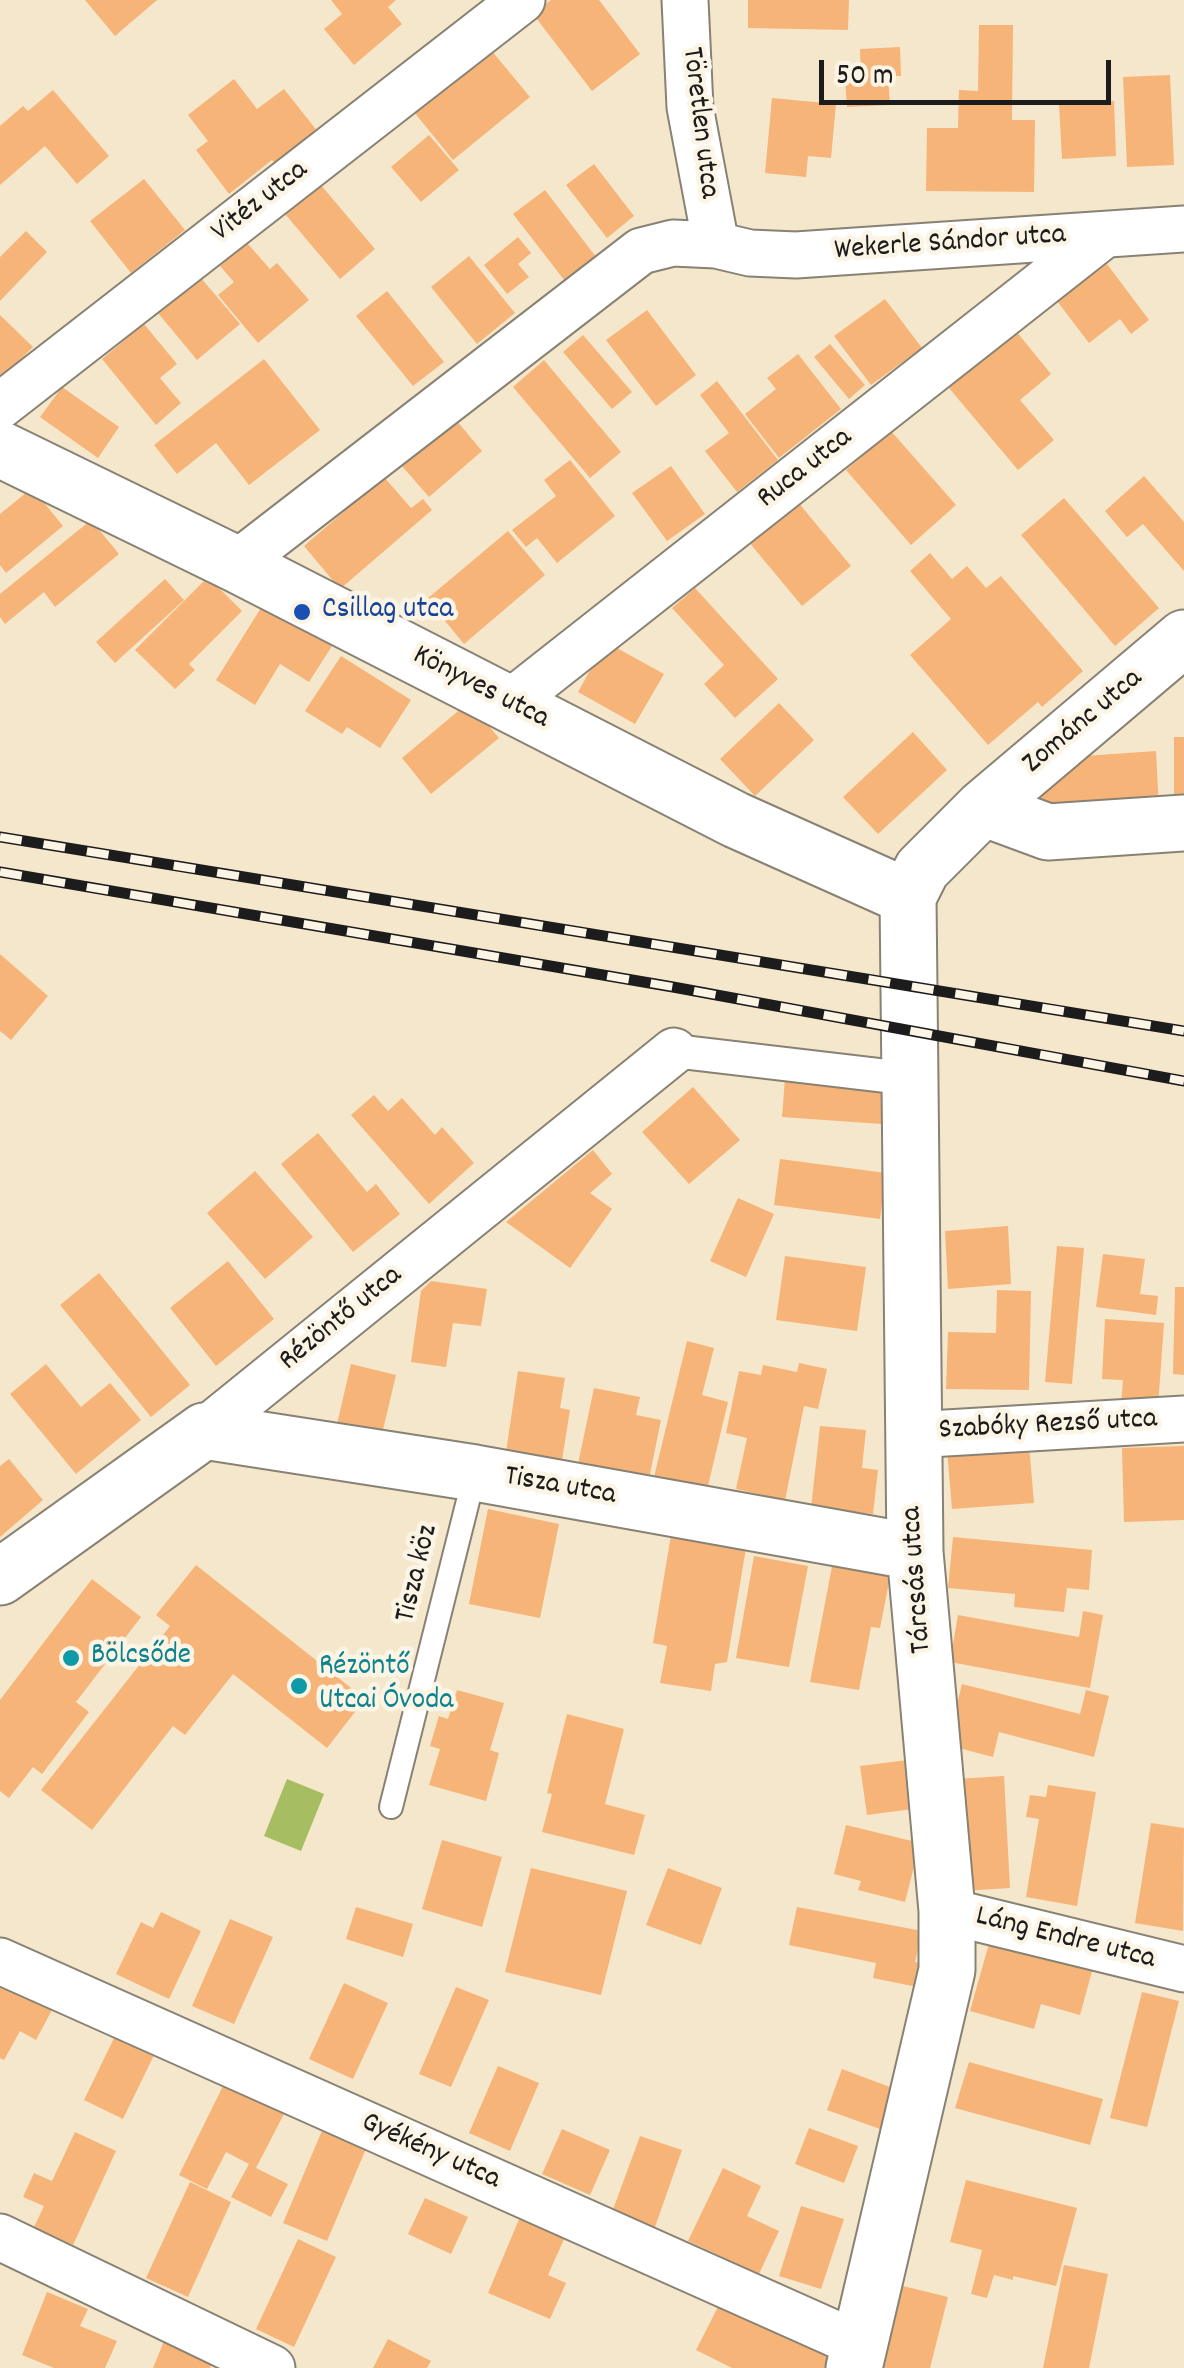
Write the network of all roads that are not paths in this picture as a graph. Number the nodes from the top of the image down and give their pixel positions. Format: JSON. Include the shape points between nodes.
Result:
{"nodes":[{"id":1,"x":522,"y":0,"type":"edge"},
{"id":2,"x":685,"y":0,"type":"edge"},
{"id":3,"x":1184,"y":229,"type":"edge"},
{"id":4,"x":1104,"y":235,"type":"junction"},
{"id":5,"x":716,"y":246,"type":"junction"},
{"id":6,"x":0,"y":406,"type":"edge"},
{"id":7,"x":0,"y":448,"type":"edge"},
{"id":8,"x":236,"y":564,"type":"junction"},
{"id":9,"x":1184,"y":638,"type":"edge"},
{"id":10,"x":508,"y":704,"type":"junction"},
{"id":11,"x":983,"y":808,"type":"junction"},
{"id":12,"x":1184,"y":824,"type":"edge"},
{"id":13,"x":908,"y":898,"type":"junction"},
{"id":14,"x":674,"y":1051,"type":"joint"},
{"id":15,"x":912,"y":1079,"type":"junction"},
{"id":16,"x":1184,"y":1420,"type":"edge"},
{"id":17,"x":204,"y":1432,"type":"junction"},
{"id":18,"x":912,"y":1435,"type":"junction"},
{"id":19,"x":476,"y":1473,"type":"junction"},
{"id":20,"x":915,"y":1552,"type":"junction"},
{"id":21,"x":1,"y":1574,"type":"edge"},
{"id":22,"x":391,"y":1806,"type":"dead end"},
{"id":23,"x":947,"y":1911,"type":"junction"},
{"id":24,"x":0,"y":1962,"type":"edge"},
{"id":25,"x":1184,"y":1968,"type":"edge"},
{"id":26,"x":0,"y":2237,"type":"edge"},
{"id":27,"x":857,"y":2357,"type":"edge"},
{"id":28,"x":272,"y":2368,"type":"edge"}],
"edges":[{"from":1,"to":6,"type":"street","name":"Vitéz utca"},
{"from":2,"to":5,"type":"street","name":"Töretlen utca","via":[[690,108]]},
{"from":3,"to":4,"type":"street","name":"Wekerle Sándor utca"},
{"from":4,"to":5,"type":"street","name":"Wekerle Sándor utca","via":[[796,254]]},
{"from":4,"to":10,"type":"street","name":"Ruca utca"},
{"from":5,"to":8,"type":"street","via":[[673,243],[641,252]]},
{"from":7,"to":8,"type":"main road","name":"Könyves utca"},
{"from":8,"to":10,"type":"main road","name":"Könyves utca"},
{"from":9,"to":11,"type":"main road","name":"Zománc utca"},
{"from":10,"to":13,"type":"main road","name":"Könyves utca"},
{"from":11,"to":12,"type":"main road","via":[[1048,832]]},
{"from":11,"to":13,"type":"main road","via":[[922,870]]},
{"from":13,"to":15,"type":"main road","name":"Tárcsás utca"},
{"from":14,"to":15,"type":"street"},
{"from":14,"to":17,"type":"street","name":"Rézöntő utca"},
{"from":15,"to":18,"type":"main road","name":"Tárcsás utca"},
{"from":16,"to":18,"type":"street","name":"Szabóky Rezső utca"},
{"from":17,"to":19,"type":"main road","name":"Tisza utca"},
{"from":17,"to":21,"type":"main road","name":"Rézöntő utca"},
{"from":18,"to":20,"type":"main road","name":"Tárcsás utca"},
{"from":19,"to":20,"type":"main road","name":"Tisza utca"},
{"from":19,"to":22,"type":"lane","name":"Tisza köz"},
{"from":20,"to":23,"type":"main road","name":"Tárcsás utca"},
{"from":23,"to":25,"type":"street","name":"Láng Endre utca"},
{"from":23,"to":27,"type":"main road","name":"Tárcsás utca","via":[[947,1970]]},
{"from":24,"to":27,"type":"street","name":"Gyékény utca"},
{"from":26,"to":28,"type":"street"}]}
